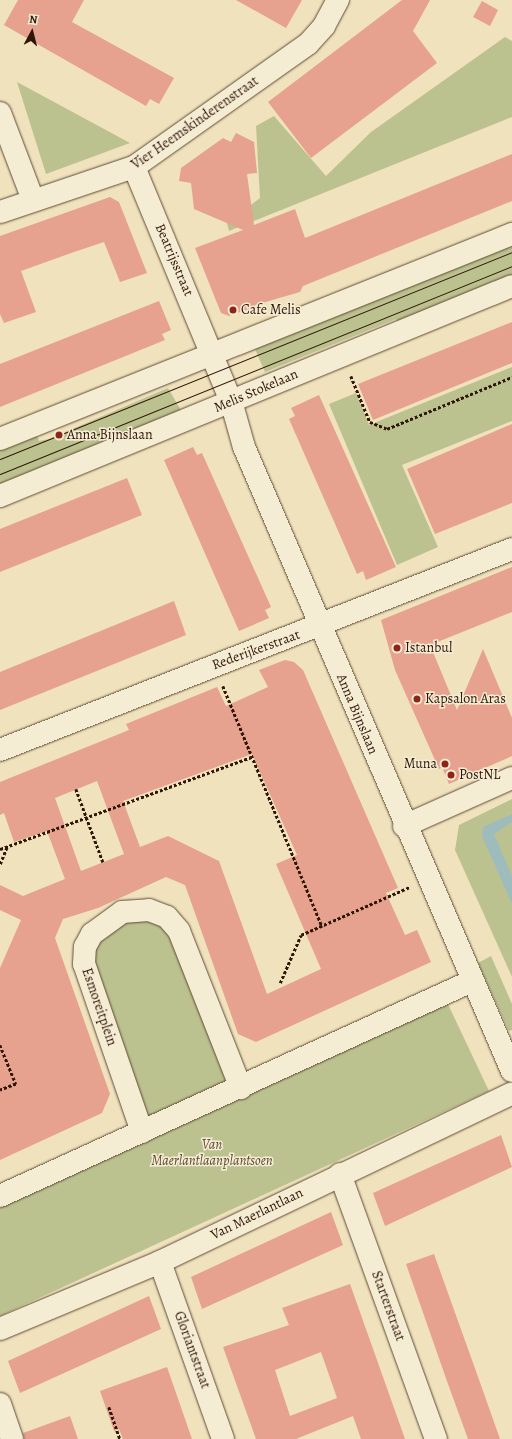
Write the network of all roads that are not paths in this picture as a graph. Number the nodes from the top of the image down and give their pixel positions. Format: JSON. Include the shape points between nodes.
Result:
{"nodes":[{"id":1,"x":338,"y":0,"type":"edge"},
{"id":2,"x":0,"y":113,"type":"edge"},
{"id":3,"x":134,"y":168,"type":"junction"},
{"id":4,"x":33,"y":200,"type":"junction"},
{"id":5,"x":0,"y":212,"type":"edge"},
{"id":6,"x":512,"y":234,"type":"edge"},
{"id":7,"x":512,"y":286,"type":"edge"},
{"id":8,"x":210,"y":354,"type":"junction"},
{"id":9,"x":231,"y":401,"type":"junction"},
{"id":10,"x":0,"y":439,"type":"edge"},
{"id":11,"x":0,"y":496,"type":"edge"},
{"id":12,"x":512,"y":549,"type":"edge"},
{"id":13,"x":320,"y":626,"type":"junction"},
{"id":14,"x":0,"y":750,"type":"edge"},
{"id":15,"x":512,"y":778,"type":"edge"},
{"id":16,"x":404,"y":826,"type":"junction"},
{"id":17,"x":472,"y":981,"type":"junction"},
{"id":18,"x":512,"y":1071,"type":"edge"},
{"id":19,"x":240,"y":1088,"type":"junction"},
{"id":20,"x":512,"y":1093,"type":"edge"},
{"id":21,"x":142,"y":1132,"type":"junction"},
{"id":22,"x":340,"y":1174,"type":"junction"},
{"id":23,"x":0,"y":1196,"type":"edge"},
{"id":24,"x":160,"y":1262,"type":"junction"},
{"id":25,"x":0,"y":1329,"type":"edge"},
{"id":26,"x":0,"y":1404,"type":"edge"},
{"id":27,"x":12,"y":1439,"type":"edge"},
{"id":28,"x":223,"y":1439,"type":"edge"},
{"id":29,"x":436,"y":1439,"type":"edge"}],
"edges":[{"from":1,"to":3,"type":"street","name":"Vier Heemskinderenstraat","via":[[324,26],[308,44]]},
{"from":2,"to":4,"type":"street"},
{"from":3,"to":4,"type":"street","name":"Vier Heemskinderenstraat"},
{"from":3,"to":8,"type":"street","name":"Beatrijsstraat"},
{"from":4,"to":5,"type":"street","name":"Vier Heemskinderenstraat"},
{"from":6,"to":8,"type":"street"},
{"from":7,"to":9,"type":"street","name":"Melis Stokelaan"},
{"from":8,"to":9,"type":"street","name":"Anna Bijnslaan"},
{"from":8,"to":10,"type":"street"},
{"from":9,"to":11,"type":"street","name":"Melis Stokelaan"},
{"from":9,"to":13,"type":"street","name":"Anna Bijnslaan","via":[[244,447]]},
{"from":12,"to":13,"type":"street","name":"Rederijkerstraat"},
{"from":13,"to":14,"type":"street","name":"Rederijkerstraat"},
{"from":13,"to":16,"type":"street","name":"Anna Bijnslaan"},
{"from":15,"to":16,"type":"street"},
{"from":16,"to":17,"type":"street","name":"Anna Bijnslaan"},
{"from":17,"to":18,"type":"street","name":"Anna Bijnslaan"},
{"from":17,"to":19,"type":"street"},
{"from":19,"to":21,"type":"street"},
{"from":19,"to":21,"type":"street","name":"Esmoreitplein","via":[[179,931],[167,917],[148,910],[122,912],[92,934],[85,947],[84,964]]},
{"from":20,"to":22,"type":"street","name":"Van Maerlantlaan"},
{"from":21,"to":23,"type":"street"},
{"from":22,"to":24,"type":"street","name":"Van Maerlantlaan"},
{"from":22,"to":29,"type":"street","name":"Starterstraat"},
{"from":24,"to":25,"type":"street","name":"Van Maerlantlaan"},
{"from":24,"to":28,"type":"street","name":"Gloriantstraat"},
{"from":26,"to":27,"type":"street"}]}
